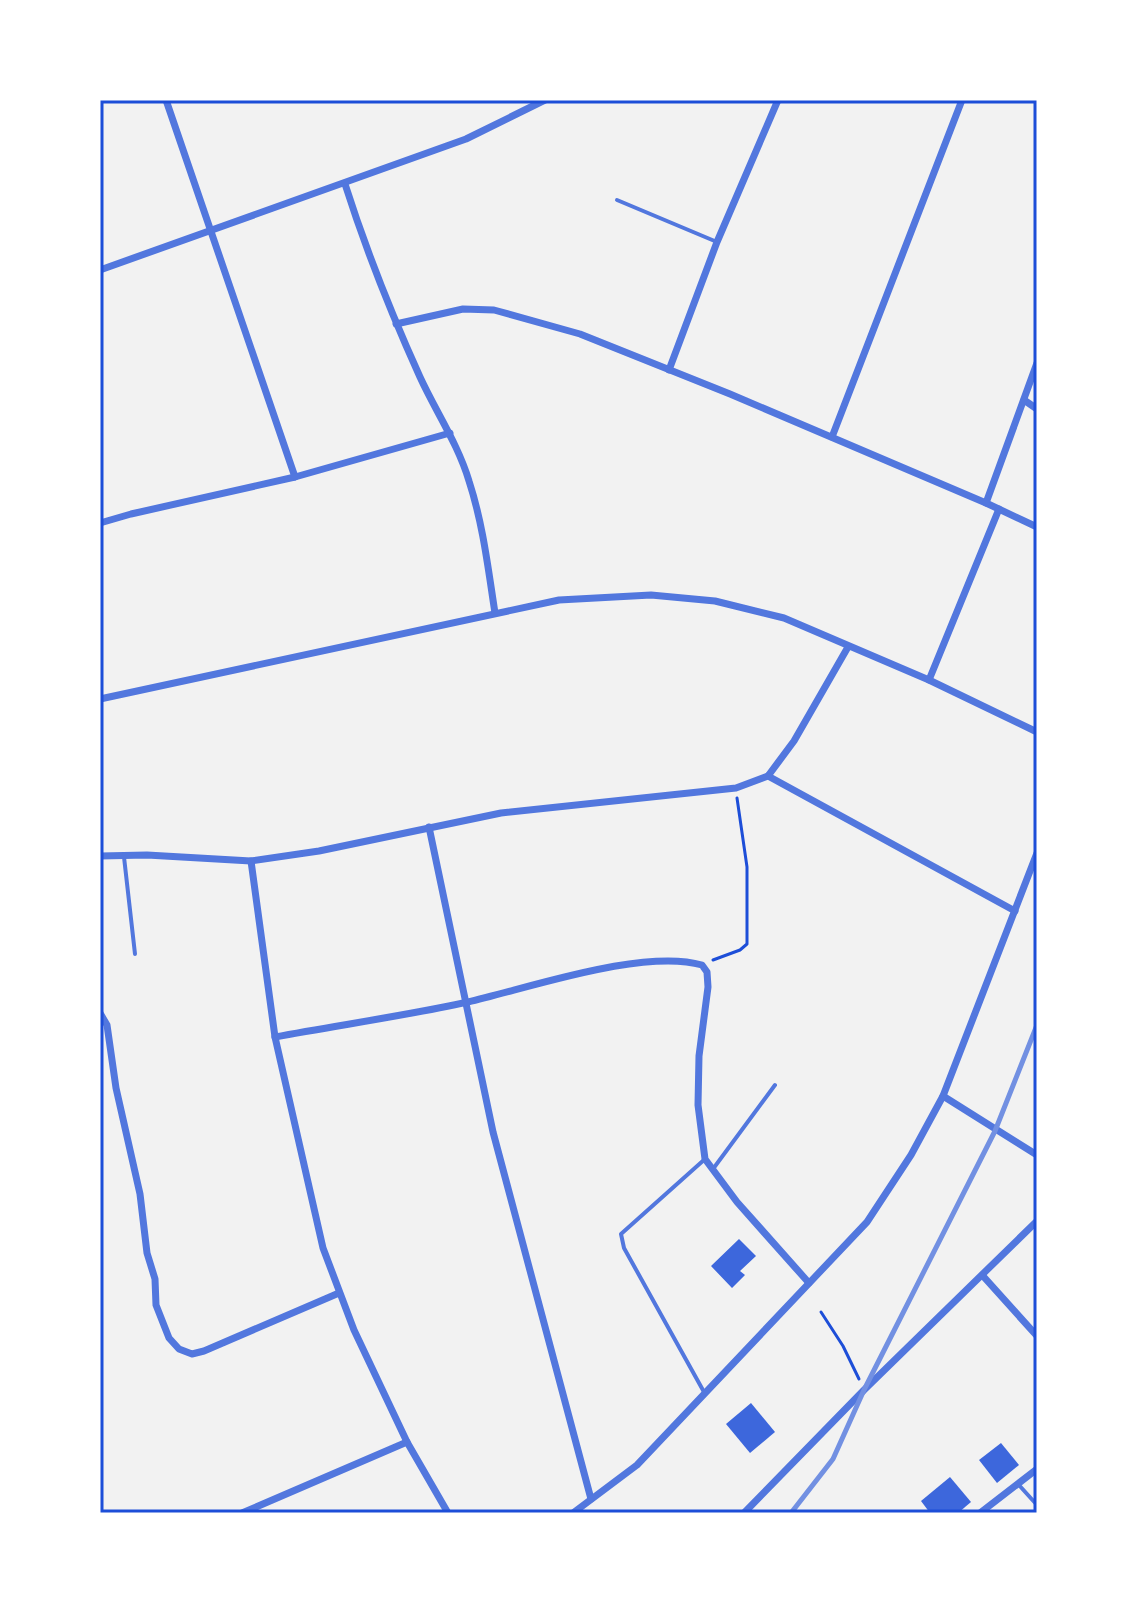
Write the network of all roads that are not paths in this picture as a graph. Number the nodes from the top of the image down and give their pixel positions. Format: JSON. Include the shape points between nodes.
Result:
{"nodes":[{"id":1,"x":166,"y":100,"type":"edge"},
{"id":2,"x":545,"y":100,"type":"edge"},
{"id":3,"x":778,"y":100,"type":"edge"},
{"id":4,"x":962,"y":100,"type":"edge"},
{"id":5,"x":345,"y":184,"type":"junction"},
{"id":6,"x":617,"y":200,"type":"dead end"},
{"id":7,"x":211,"y":229,"type":"junction"},
{"id":8,"x":717,"y":242,"type":"junction"},
{"id":9,"x":100,"y":270,"type":"edge"},
{"id":10,"x":396,"y":324,"type":"junction"},
{"id":11,"x":1037,"y":363,"type":"edge"},
{"id":12,"x":669,"y":370,"type":"junction"},
{"id":13,"x":1024,"y":400,"type":"junction"},
{"id":14,"x":1037,"y":409,"type":"edge"},
{"id":15,"x":450,"y":433,"type":"junction"},
{"id":16,"x":832,"y":437,"type":"junction"},
{"id":17,"x":295,"y":477,"type":"junction"},
{"id":18,"x":986,"y":503,"type":"junction"},
{"id":19,"x":999,"y":509,"type":"junction"},
{"id":20,"x":100,"y":523,"type":"edge"},
{"id":21,"x":1037,"y":527,"type":"edge"},
{"id":22,"x":495,"y":613,"type":"junction"},
{"id":23,"x":848,"y":647,"type":"junction"},
{"id":24,"x":929,"y":680,"type":"junction"},
{"id":25,"x":100,"y":699,"type":"edge"},
{"id":26,"x":1037,"y":732,"type":"edge"},
{"id":27,"x":768,"y":776,"type":"junction"},
{"id":28,"x":429,"y":827,"type":"junction"},
{"id":29,"x":1037,"y":853,"type":"edge"},
{"id":30,"x":100,"y":856,"type":"edge"},
{"id":31,"x":124,"y":856,"type":"junction"},
{"id":32,"x":251,"y":861,"type":"junction"},
{"id":33,"x":1015,"y":911,"type":"junction"},
{"id":34,"x":135,"y":954,"type":"dead end"},
{"id":35,"x":465,"y":1002,"type":"junction"},
{"id":36,"x":100,"y":1013,"type":"edge"},
{"id":37,"x":275,"y":1037,"type":"junction"},
{"id":38,"x":775,"y":1085,"type":"dead end"},
{"id":39,"x":943,"y":1096,"type":"junction"},
{"id":40,"x":1037,"y":1155,"type":"edge"},
{"id":41,"x":705,"y":1159,"type":"junction"},
{"id":42,"x":713,"y":1169,"type":"junction"},
{"id":43,"x":1037,"y":1221,"type":"edge"},
{"id":44,"x":983,"y":1276,"type":"junction"},
{"id":45,"x":809,"y":1283,"type":"junction"},
{"id":46,"x":339,"y":1293,"type":"junction"},
{"id":47,"x":1037,"y":1336,"type":"edge"},
{"id":48,"x":705,"y":1394,"type":"junction"},
{"id":49,"x":407,"y":1442,"type":"junction"},
{"id":50,"x":1037,"y":1469,"type":"edge"},
{"id":51,"x":1018,"y":1484,"type":"junction"},
{"id":52,"x":591,"y":1499,"type":"junction"},
{"id":53,"x":1037,"y":1505,"type":"edge"},
{"id":54,"x":242,"y":1513,"type":"edge"},
{"id":55,"x":448,"y":1513,"type":"edge"},
{"id":56,"x":573,"y":1513,"type":"edge"},
{"id":57,"x":744,"y":1513,"type":"edge"},
{"id":58,"x":980,"y":1513,"type":"edge"}],
"edges":[{"from":1,"to":7,"type":"street"},
{"from":2,"to":5,"type":"street","via":[[466,139]]},
{"from":3,"to":8,"type":"street"},
{"from":4,"to":16,"type":"street"},
{"from":5,"to":7,"type":"street"},
{"from":5,"to":10,"type":"street"},
{"from":6,"to":8,"type":"lane"},
{"from":7,"to":9,"type":"street"},
{"from":7,"to":17,"type":"street"},
{"from":8,"to":12,"type":"street"},
{"from":10,"to":12,"type":"street","via":[[463,309],[494,310],[580,334]]},
{"from":10,"to":15,"type":"street"},
{"from":11,"to":13,"type":"street"},
{"from":12,"to":16,"type":"street"},
{"from":13,"to":14,"type":"street"},
{"from":13,"to":18,"type":"street"},
{"from":15,"to":17,"type":"street"},
{"from":15,"to":22,"type":"street","via":[[484,537]]},
{"from":16,"to":18,"type":"street"},
{"from":17,"to":20,"type":"street"},
{"from":18,"to":19,"type":"street"},
{"from":19,"to":21,"type":"street"},
{"from":19,"to":24,"type":"street"},
{"from":22,"to":23,"type":"street","via":[[559,600],[651,595],[715,601],[784,618]]},
{"from":22,"to":25,"type":"street"},
{"from":23,"to":24,"type":"street"},
{"from":23,"to":27,"type":"street"},
{"from":24,"to":26,"type":"street"},
{"from":27,"to":28,"type":"street","via":[[736,788],[501,813]]},
{"from":27,"to":33,"type":"street"},
{"from":28,"to":32,"type":"street"},
{"from":28,"to":35,"type":"street"},
{"from":29,"to":33,"type":"street"},
{"from":30,"to":31,"type":"street"},
{"from":31,"to":32,"type":"street"},
{"from":31,"to":34,"type":"lane"},
{"from":32,"to":37,"type":"street"},
{"from":33,"to":39,"type":"street"},
{"from":35,"to":37,"type":"street"},
{"from":35,"to":41,"type":"street","via":[[607,968],[671,961],[702,965],[708,987],[698,1105]]},
{"from":35,"to":52,"type":"street","via":[[493,1132]]},
{"from":36,"to":46,"type":"street","via":[[107,1025],[140,1194],[156,1305],[169,1338],[192,1354],[204,1351]]},
{"from":37,"to":46,"type":"street","via":[[323,1248]]},
{"from":38,"to":42,"type":"lane"},
{"from":39,"to":40,"type":"street"},
{"from":39,"to":45,"type":"street","via":[[867,1222]]},
{"from":41,"to":42,"type":"street"},
{"from":41,"to":48,"type":"lane","via":[[621,1234]]},
{"from":42,"to":45,"type":"street"},
{"from":43,"to":44,"type":"street"},
{"from":44,"to":47,"type":"street"},
{"from":44,"to":57,"type":"street"},
{"from":45,"to":48,"type":"street"},
{"from":46,"to":49,"type":"street"},
{"from":48,"to":52,"type":"street","via":[[637,1465]]},
{"from":49,"to":54,"type":"street"},
{"from":49,"to":55,"type":"street"},
{"from":50,"to":51,"type":"street"},
{"from":51,"to":53,"type":"lane"},
{"from":51,"to":58,"type":"street"},
{"from":52,"to":56,"type":"street"}]}
